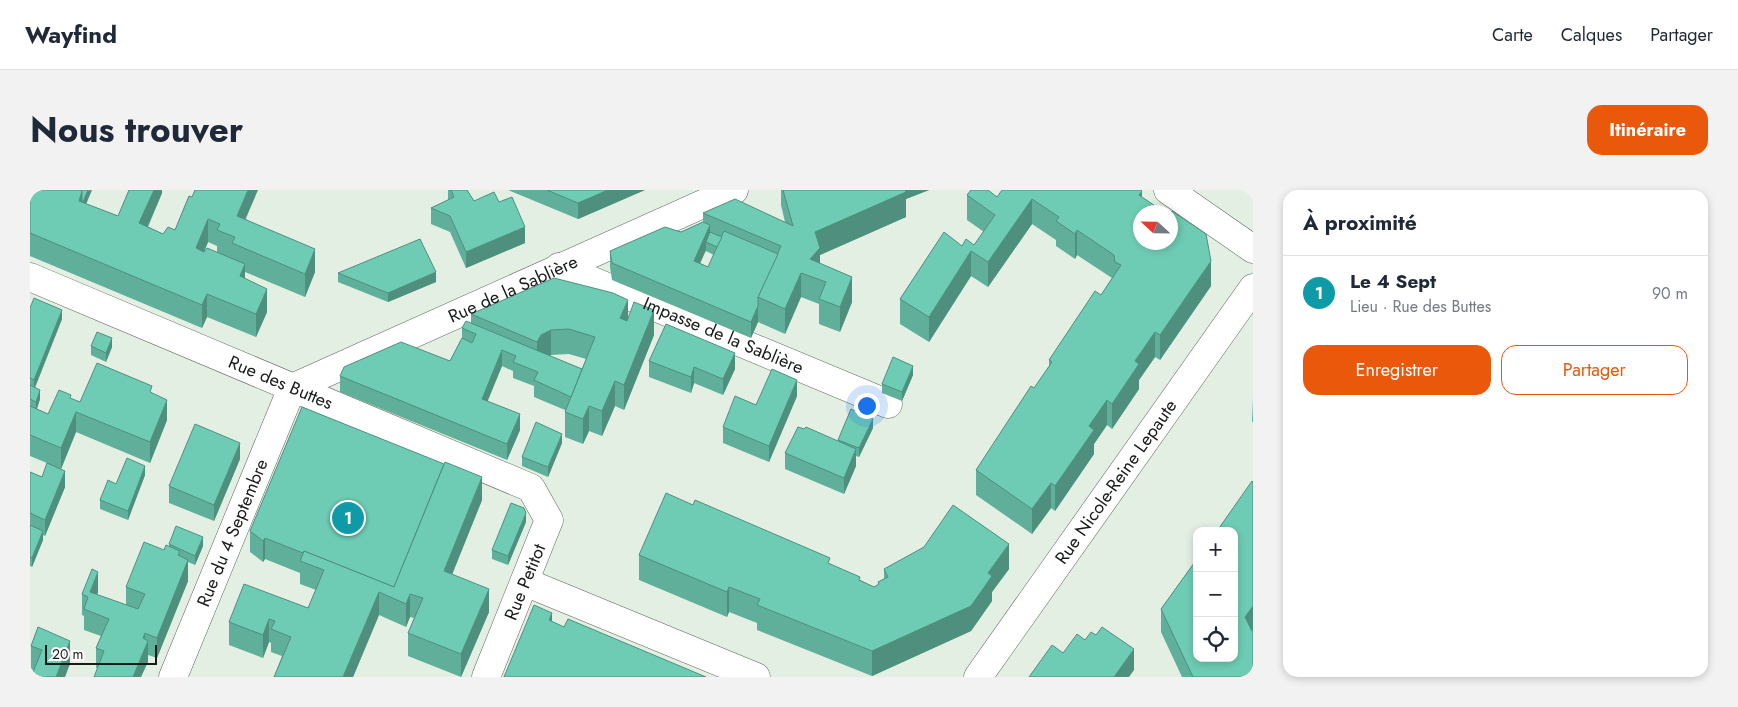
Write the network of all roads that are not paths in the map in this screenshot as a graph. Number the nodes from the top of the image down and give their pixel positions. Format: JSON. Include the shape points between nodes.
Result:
{"nodes":[{"id":1,"x":734,"y":190,"type":"edge"},
{"id":2,"x":1168,"y":190,"type":"edge"},
{"id":3,"x":1253,"y":249,"type":"edge"},
{"id":4,"x":559,"y":267,"type":"junction"},
{"id":5,"x":30,"y":277,"type":"edge"},
{"id":6,"x":1253,"y":288,"type":"edge"},
{"id":7,"x":292,"y":388,"type":"junction"},
{"id":8,"x":888,"y":404,"type":"dead end"},
{"id":9,"x":532,"y":488,"type":"joint"},
{"id":10,"x":525,"y":582,"type":"junction"},
{"id":11,"x":173,"y":677,"type":"edge"},
{"id":12,"x":486,"y":677,"type":"edge"},
{"id":13,"x":756,"y":677,"type":"edge"},
{"id":14,"x":978,"y":677,"type":"edge"}],
"edges":[{"from":1,"to":4,"type":"street","name":"Rue de la Sablière"},
{"from":2,"to":3,"type":"street"},
{"from":4,"to":7,"type":"street","name":"Rue de la Sablière"},
{"from":4,"to":8,"type":"street","name":"Impasse de la Sablière"},
{"from":5,"to":7,"type":"street","name":"Rue des Buttes"},
{"from":6,"to":14,"type":"street","name":"Rue Nicole-Reine Lepaute"},
{"from":7,"to":9,"type":"street","name":"Rue des Buttes"},
{"from":7,"to":11,"type":"street","name":"Rue du 4 Septembre"},
{"from":9,"to":10,"type":"street","name":"Rue Petitot","via":[[550,520]]},
{"from":10,"to":12,"type":"street","name":"Rue Petitot"},
{"from":10,"to":13,"type":"street"}]}
